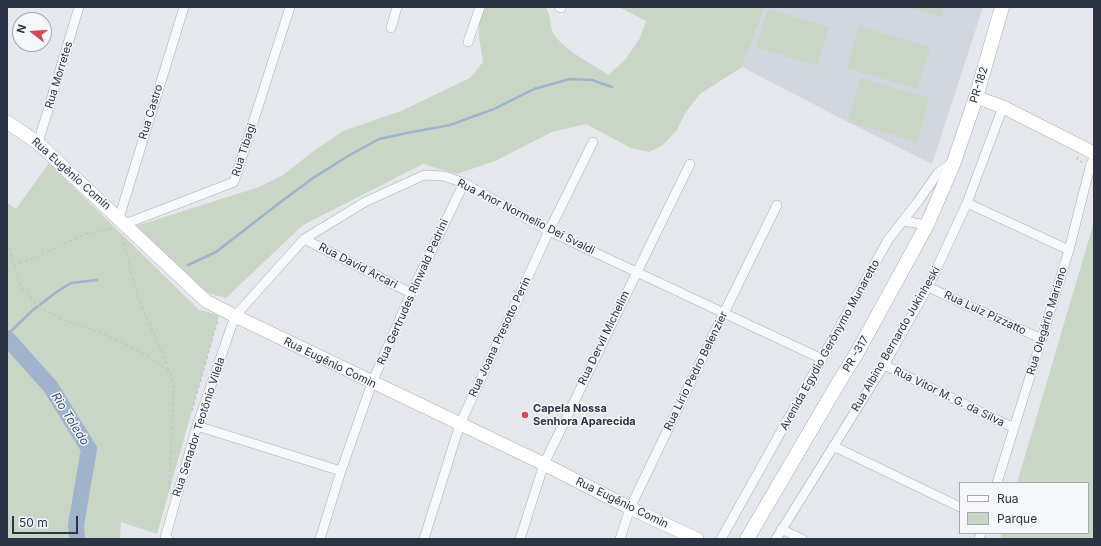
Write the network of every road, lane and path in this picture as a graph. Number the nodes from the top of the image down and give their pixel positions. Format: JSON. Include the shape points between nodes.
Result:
{"nodes":[{"id":1,"x":79,"y":7,"type":"edge"},
{"id":2,"x":184,"y":7,"type":"edge"},
{"id":3,"x":290,"y":7,"type":"edge"},
{"id":4,"x":397,"y":7,"type":"edge"},
{"id":5,"x":480,"y":7,"type":"edge"},
{"id":6,"x":1002,"y":7,"type":"edge"},
{"id":7,"x":390,"y":28,"type":"dead end"},
{"id":8,"x":468,"y":42,"type":"dead end"},
{"id":9,"x":976,"y":97,"type":"junction"},
{"id":10,"x":1003,"y":107,"type":"junction"},
{"id":11,"x":7,"y":122,"type":"edge"},
{"id":12,"x":593,"y":142,"type":"dead end"},
{"id":13,"x":38,"y":143,"type":"junction"},
{"id":14,"x":1094,"y":153,"type":"edge"},
{"id":15,"x":1094,"y":157,"type":"edge"},
{"id":16,"x":954,"y":162,"type":"junction"},
{"id":17,"x":690,"y":164,"type":"dead end"},
{"id":18,"x":464,"y":183,"type":"junction"},
{"id":19,"x":967,"y":203,"type":"junction"},
{"id":20,"x":777,"y":205,"type":"dead end"},
{"id":21,"x":903,"y":221,"type":"junction"},
{"id":22,"x":119,"y":223,"type":"junction"},
{"id":23,"x":927,"y":225,"type":"junction"},
{"id":24,"x":549,"y":231,"type":"junction"},
{"id":25,"x":126,"y":238,"type":"dead end"},
{"id":26,"x":304,"y":239,"type":"junction"},
{"id":27,"x":7,"y":242,"type":"edge"},
{"id":28,"x":1069,"y":250,"type":"junction"},
{"id":29,"x":14,"y":266,"type":"junction"},
{"id":30,"x":636,"y":272,"type":"junction"},
{"id":31,"x":928,"y":287,"type":"junction"},
{"id":32,"x":411,"y":293,"type":"junction"},
{"id":33,"x":724,"y":313,"type":"junction"},
{"id":34,"x":219,"y":315,"type":"dead end"},
{"id":35,"x":235,"y":316,"type":"junction"},
{"id":36,"x":1042,"y":339,"type":"junction"},
{"id":37,"x":822,"y":359,"type":"junction"},
{"id":38,"x":884,"y":365,"type":"junction"},
{"id":39,"x":170,"y":372,"type":"junction"},
{"id":40,"x":372,"y":383,"type":"junction"},
{"id":41,"x":192,"y":412,"type":"dead end"},
{"id":42,"x":460,"y":424,"type":"junction"},
{"id":43,"x":197,"y":426,"type":"junction"},
{"id":44,"x":1014,"y":428,"type":"junction"},
{"id":45,"x":833,"y":446,"type":"junction"},
{"id":46,"x":544,"y":464,"type":"junction"},
{"id":47,"x":341,"y":471,"type":"junction"},
{"id":48,"x":173,"y":479,"type":"dead end"},
{"id":49,"x":996,"y":482,"type":"edge"},
{"id":50,"x":959,"y":507,"type":"edge"},
{"id":51,"x":630,"y":508,"type":"junction"},
{"id":52,"x":781,"y":529,"type":"junction"},
{"id":53,"x":166,"y":538,"type":"edge"},
{"id":54,"x":320,"y":539,"type":"edge"},
{"id":55,"x":424,"y":539,"type":"edge"},
{"id":56,"x":520,"y":539,"type":"edge"},
{"id":57,"x":620,"y":539,"type":"edge"},
{"id":58,"x":697,"y":539,"type":"edge"},
{"id":59,"x":721,"y":539,"type":"edge"},
{"id":60,"x":747,"y":539,"type":"edge"},
{"id":61,"x":776,"y":539,"type":"edge"},
{"id":62,"x":802,"y":539,"type":"edge"}],
"edges":[{"from":1,"to":13,"type":"street","name":"Rua Morretes"},
{"from":2,"to":22,"type":"street","name":"Rua Castro"},
{"from":3,"to":22,"type":"street","name":"Rua Tibagi","via":[[234,182]]},
{"from":4,"to":7,"type":"street"},
{"from":5,"to":8,"type":"street"},
{"from":6,"to":9,"type":"main road","name":"PR-182","number":"PR-182"},
{"from":9,"to":10,"type":"street"},
{"from":9,"to":16,"type":"main road","name":"PR-182","number":"PR-182"},
{"from":10,"to":14,"type":"street"},
{"from":10,"to":19,"type":"street","name":"Rua Albino Bernardo Jukinheski"},
{"from":11,"to":13,"type":"street","name":"Rua Eugênio Comin"},
{"from":12,"to":24,"type":"street","name":"Rua Joana Presotto Perin"},
{"from":13,"to":22,"type":"street","name":"Rua Eugênio Comin"},
{"from":15,"to":28,"type":"street","name":"Rua Olegário Mariano"},
{"from":16,"to":21,"type":"street","name":"Avenida Egydio Gerônymo Munaretto","via":[[938,173]]},
{"from":16,"to":23,"type":"main road","name":"PR -317","number":"PR-182"},
{"from":17,"to":30,"type":"street","name":"Rua Dervil Michelim"},
{"from":18,"to":24,"type":"street","name":"Rua Anor Normelio Dei Svaldi"},
{"from":18,"to":26,"type":"street","name":"Rua Anor Normelio Dei Svaldi","via":[[444,176],[424,175],[365,202]]},
{"from":18,"to":32,"type":"street","name":"Rua Gertrudes Rinwald Pedrini"},
{"from":19,"to":28,"type":"street"},
{"from":19,"to":31,"type":"street","name":"Rua Albino Bernardo Jukinheski"},
{"from":20,"to":33,"type":"street","name":"Rua Lírio Pedro Belenzier"},
{"from":21,"to":23,"type":"street"},
{"from":21,"to":37,"type":"street","name":"Avenida Egydio Gerônymo Munaretto","via":[[888,240]]},
{"from":22,"to":29,"type":"path","via":[[88,233]]},
{"from":22,"to":35,"type":"street","name":"Rua Eugênio Comin","via":[[206,301]]},
{"from":23,"to":60,"type":"main road","name":"PR -317","number":"PR-182","via":[[858,352]]},
{"from":24,"to":30,"type":"street","name":"Rua Anor Normelio Dei Svaldi"},
{"from":24,"to":42,"type":"street","name":"Rua Joana Presotto Perin"},
{"from":25,"to":39,"type":"path","via":[[121,233],[138,297]]},
{"from":26,"to":32,"type":"street","name":"Rua David Arcari"},
{"from":26,"to":35,"type":"street","name":"Rua Anor Normelio Dei Svaldi"},
{"from":27,"to":29,"type":"path"},
{"from":28,"to":36,"type":"street","name":"Rua Olegário Mariano"},
{"from":29,"to":39,"type":"path","via":[[23,288],[40,307],[60,318],[120,341]]},
{"from":30,"to":33,"type":"street","name":"Rua Anor Normelio Dei Svaldi"},
{"from":30,"to":46,"type":"street","name":"Rua Dervil Michelim"},
{"from":31,"to":36,"type":"street","name":"Rua Luiz Pizzatto"},
{"from":31,"to":38,"type":"street","name":"Rua Albino Bernardo Jukinheski"},
{"from":32,"to":40,"type":"street","name":"Rua Gertrudes Rinwald Pedrini"},
{"from":33,"to":37,"type":"street","name":"Rua Anor Normelio Dei Svaldi"},
{"from":33,"to":51,"type":"street","name":"Rua Lírio Pedro Belenzier"},
{"from":34,"to":41,"type":"path"},
{"from":35,"to":40,"type":"street","name":"Rua Eugênio Comin"},
{"from":35,"to":43,"type":"street","name":"Rua Senador Teotônio Vilela"},
{"from":36,"to":44,"type":"street","name":"Rua Olegário Mariano"},
{"from":37,"to":59,"type":"street","name":"Avenida Egydio Gerônymo Munaretto"},
{"from":38,"to":44,"type":"street","name":"Rua Vitor M. G. da Silva"},
{"from":38,"to":45,"type":"street","name":"Rua Albino Bernardo Jukinheski"},
{"from":39,"to":48,"type":"path","via":[[174,386],[168,494]]},
{"from":40,"to":42,"type":"street","name":"Rua Eugênio Comin"},
{"from":40,"to":47,"type":"street","name":"Rua Gertrudes Rinwald Pedrini"},
{"from":42,"to":46,"type":"street","name":"Rua Eugênio Comin"},
{"from":42,"to":55,"type":"street","name":"Rua Joana Presotto Perin"},
{"from":43,"to":47,"type":"street"},
{"from":43,"to":53,"type":"street","name":"Rua Senador Teotônio Vilela"},
{"from":44,"to":49,"type":"street","name":"Rua Olegário Mariano"},
{"from":45,"to":50,"type":"street"},
{"from":45,"to":52,"type":"street","name":"Rua Albino Bernardo Jukinheski"},
{"from":46,"to":51,"type":"street","name":"Rua Eugênio Comin"},
{"from":46,"to":56,"type":"street","name":"Rua Dervil Michelim"},
{"from":47,"to":54,"type":"street","name":"Rua Gertrudes Rinwald Pedrini"},
{"from":51,"to":57,"type":"street","name":"Rua Lírio Pedro Belenzier"},
{"from":51,"to":58,"type":"street","name":"Rua Eugênio Comin"},
{"from":52,"to":61,"type":"street","name":"Rua Albino Bernardo Jukinheski"},
{"from":52,"to":62,"type":"street"}]}
